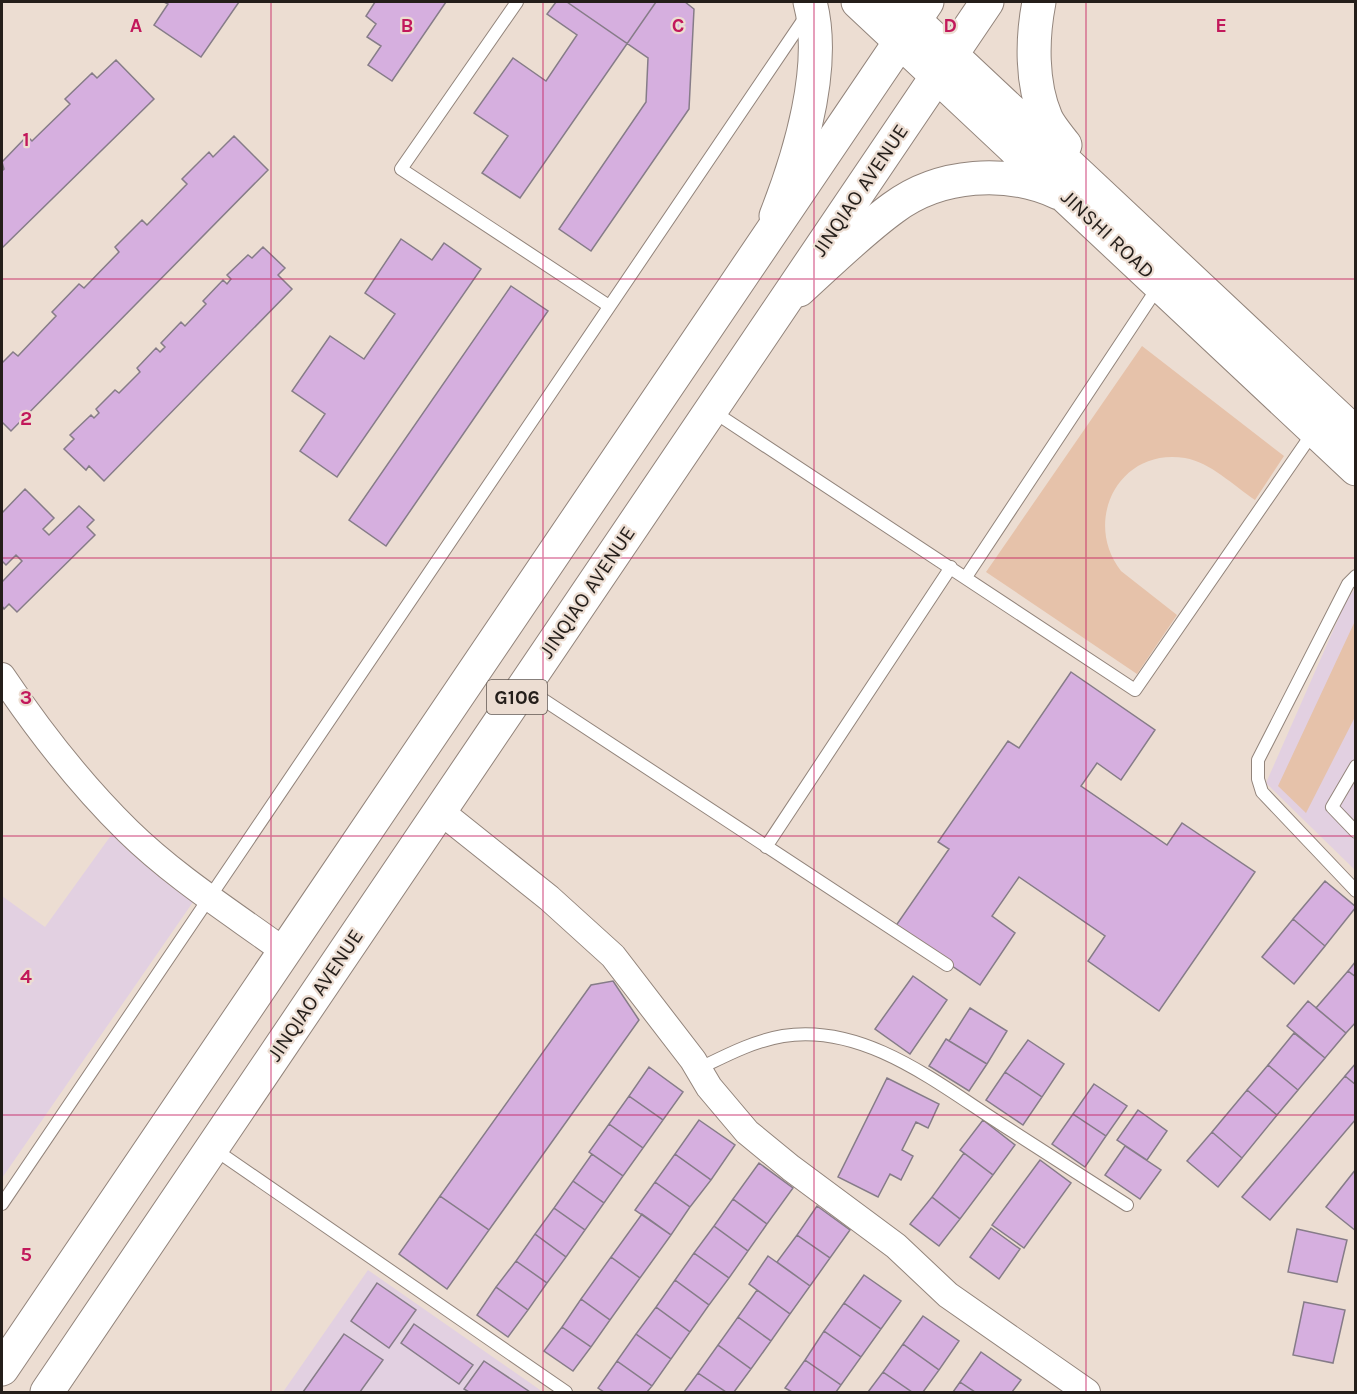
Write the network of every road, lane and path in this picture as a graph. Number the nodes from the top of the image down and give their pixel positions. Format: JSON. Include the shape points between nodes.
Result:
{"nodes":[{"id":1,"x":517,"y":2,"type":"edge"},
{"id":2,"x":858,"y":2,"type":"edge"},
{"id":3,"x":987,"y":2,"type":"edge"},
{"id":4,"x":811,"y":4,"type":"edge"},
{"id":5,"x":1040,"y":8,"type":"edge"},
{"id":6,"x":909,"y":16,"type":"edge"},
{"id":7,"x":945,"y":65,"type":"junction"},
{"id":8,"x":1085,"y":195,"type":"junction"},
{"id":9,"x":767,"y":237,"type":"junction"},
{"id":10,"x":1160,"y":283,"type":"junction"},
{"id":11,"x":609,"y":306,"type":"junction"},
{"id":12,"x":780,"y":307,"type":"junction"},
{"id":13,"x":711,"y":409,"type":"junction"},
{"id":14,"x":1315,"y":430,"type":"junction"},
{"id":15,"x":1356,"y":434,"type":"edge"},
{"id":16,"x":1356,"y":469,"type":"edge"},
{"id":17,"x":951,"y":567,"type":"junction"},
{"id":18,"x":1356,"y":576,"type":"edge"},
{"id":19,"x":966,"y":578,"type":"junction"},
{"id":20,"x":2,"y":676,"type":"edge"},
{"id":21,"x":524,"y":687,"type":"junction"},
{"id":22,"x":1356,"y":766,"type":"edge"},
{"id":23,"x":440,"y":811,"type":"junction"},
{"id":24,"x":1356,"y":832,"type":"edge"},
{"id":25,"x":766,"y":847,"type":"junction"},
{"id":26,"x":1356,"y":891,"type":"edge"},
{"id":27,"x":210,"y":896,"type":"junction"},
{"id":28,"x":284,"y":951,"type":"junction"},
{"id":29,"x":947,"y":965,"type":"dead end"},
{"id":30,"x":698,"y":1069,"type":"junction"},
{"id":31,"x":213,"y":1147,"type":"junction"},
{"id":32,"x":2,"y":1204,"type":"edge"},
{"id":33,"x":1127,"y":1205,"type":"dead end"},
{"id":34,"x":2,"y":1369,"type":"edge"},
{"id":35,"x":47,"y":1392,"type":"edge"},
{"id":36,"x":566,"y":1392,"type":"edge"},
{"id":37,"x":1087,"y":1392,"type":"edge"}],
"edges":[{"from":1,"to":11,"type":"lane","via":[[401,169]]},
{"from":2,"to":6,"type":"main road","name":"JINSHI ROAD"},
{"from":3,"to":7,"type":"main road","name":"JINQIAO AVENUE","number":"G106"},
{"from":4,"to":9,"type":"main road","via":[[815,45],[805,121]]},
{"from":4,"to":11,"type":"lane"},
{"from":5,"to":8,"type":"main road","via":[[1036,79],[1046,119]]},
{"from":6,"to":7,"type":"main road","name":"JINSHI ROAD"},
{"from":6,"to":9,"type":"main road","number":"G106"},
{"from":7,"to":8,"type":"main road","name":"JINSHI ROAD"},
{"from":7,"to":12,"type":"main road","name":"JINQIAO AVENUE","number":"G106"},
{"from":8,"to":10,"type":"main road","name":"JINSHI ROAD"},
{"from":8,"to":12,"type":"main road","via":[[999,177],[952,182],[930,189],[894,206]]},
{"from":8,"to":15,"type":"main road","name":"JINSHI ROAD"},
{"from":9,"to":28,"type":"main road","number":"G106"},
{"from":10,"to":14,"type":"main road","name":"JINSHI ROAD"},
{"from":10,"to":19,"type":"lane"},
{"from":11,"to":27,"type":"lane"},
{"from":12,"to":13,"type":"main road","name":"JINQIAO AVENUE","number":"G106"},
{"from":13,"to":17,"type":"lane"},
{"from":13,"to":21,"type":"main road","name":"JINQIAO AVENUE","number":"G106"},
{"from":14,"to":16,"type":"main road","name":"JINSHI ROAD"},
{"from":14,"to":19,"type":"lane","via":[[1135,690]]},
{"from":17,"to":19,"type":"lane"},
{"from":17,"to":25,"type":"lane"},
{"from":18,"to":26,"type":"lane","via":[[1348,584],[1258,760],[1262,792]]},
{"from":20,"to":27,"type":"street","via":[[92,793],[129,832]]},
{"from":21,"to":23,"type":"main road","name":"JINQIAO AVENUE","number":"G106"},
{"from":21,"to":25,"type":"lane"},
{"from":22,"to":24,"type":"lane","via":[[1332,807]]},
{"from":23,"to":30,"type":"street","via":[[549,898],[613,956]]},
{"from":23,"to":31,"type":"main road","name":"JINQIAO AVENUE","number":"G106"},
{"from":25,"to":29,"type":"lane"},
{"from":27,"to":28,"type":"street"},
{"from":27,"to":32,"type":"lane"},
{"from":28,"to":34,"type":"main road","number":"G106"},
{"from":30,"to":33,"type":"lane","via":[[741,1048],[783,1036],[820,1035],[868,1047],[910,1066]]},
{"from":30,"to":37,"type":"street","via":[[747,1132],[790,1168],[896,1246],[948,1295]]},
{"from":31,"to":35,"type":"main road","name":"JINQIAO AVENUE","number":"G106"},
{"from":31,"to":36,"type":"lane"}]}
